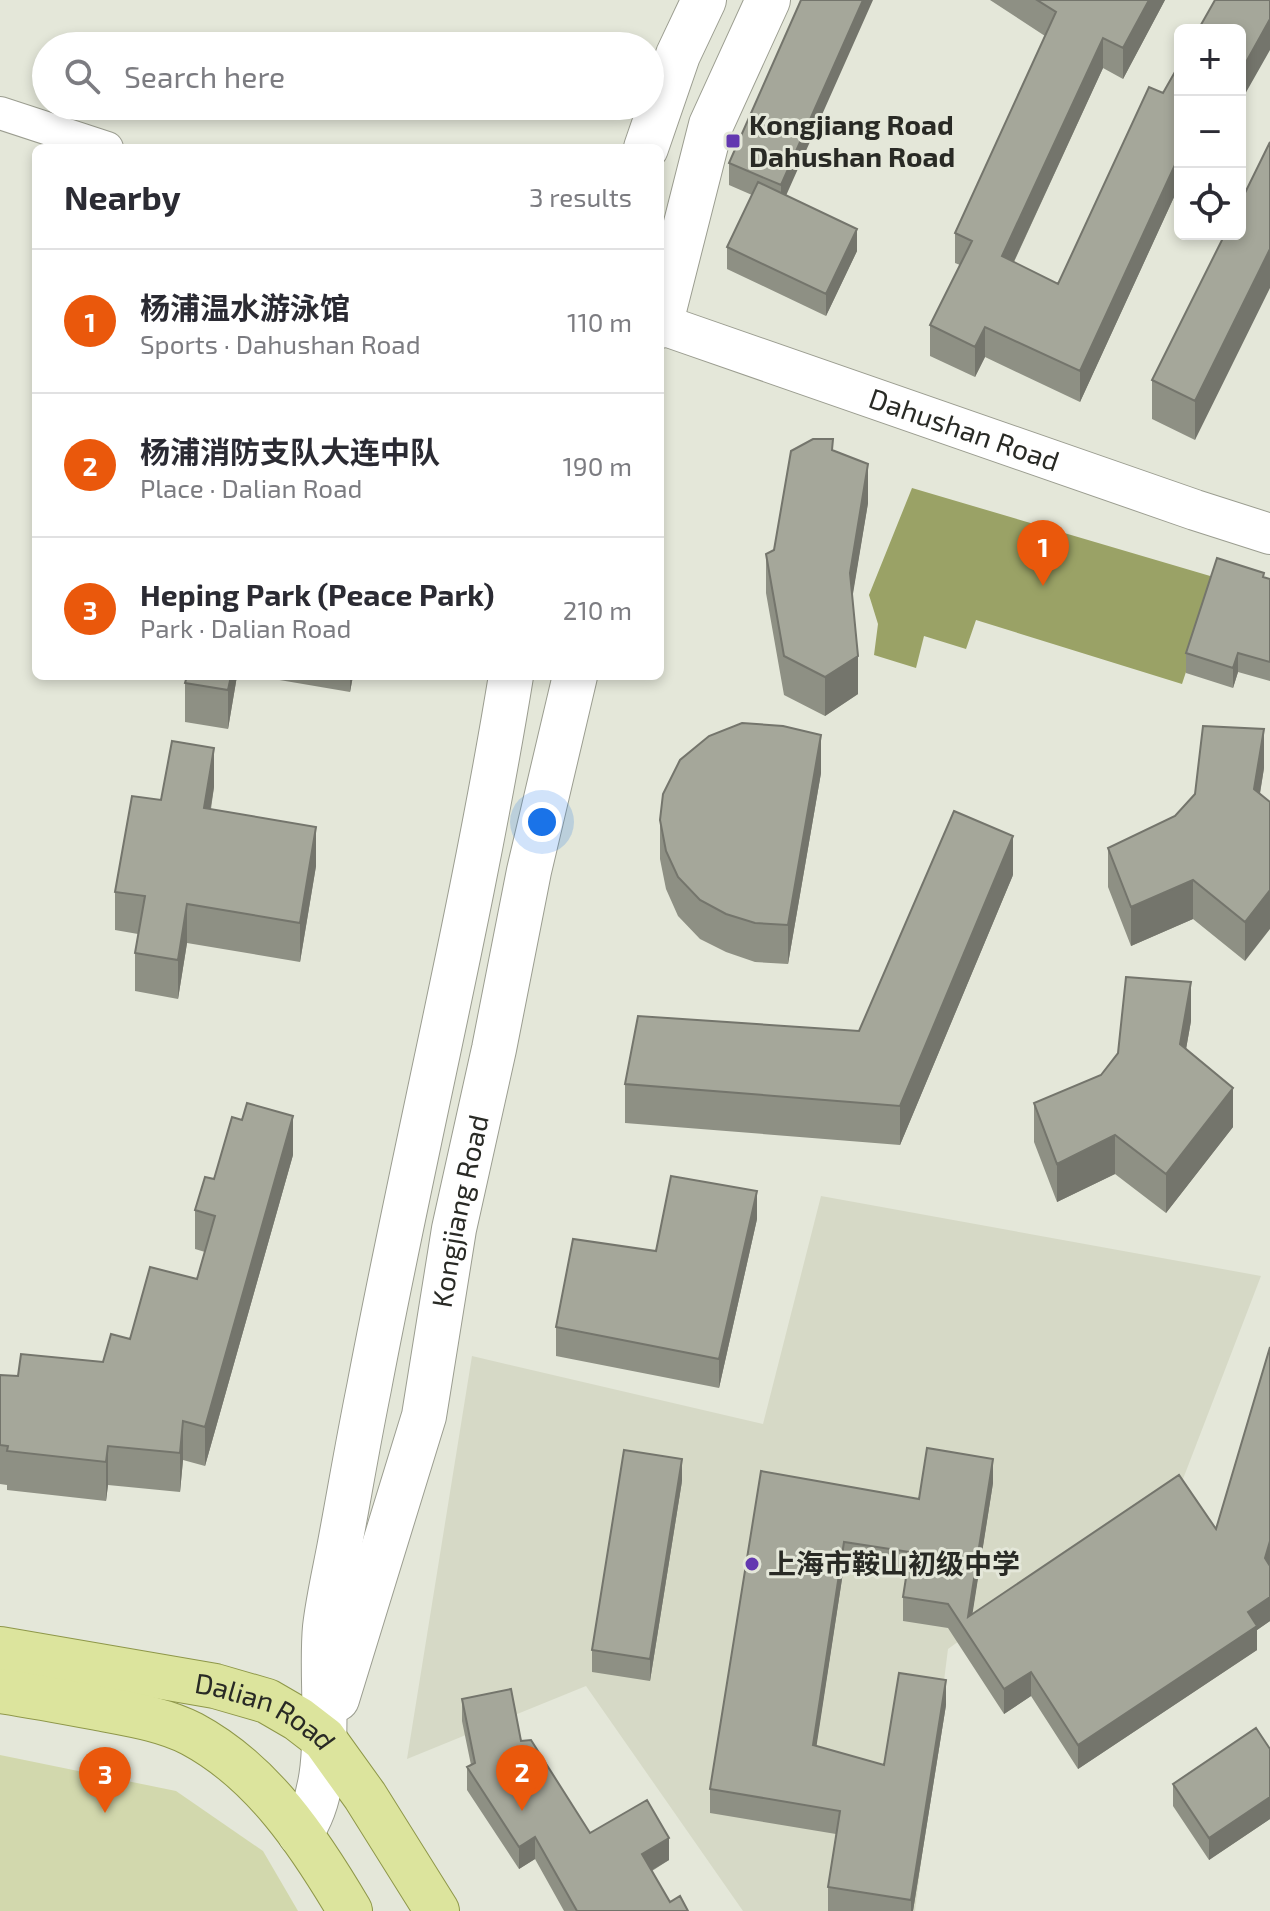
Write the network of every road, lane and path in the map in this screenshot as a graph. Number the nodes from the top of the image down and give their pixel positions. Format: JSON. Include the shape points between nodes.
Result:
{"nodes":[{"id":1,"x":704,"y":0,"type":"edge"},
{"id":2,"x":768,"y":0,"type":"edge"},
{"id":3,"x":664,"y":96,"type":"edge"},
{"id":4,"x":0,"y":113,"type":"edge"},
{"id":5,"x":656,"y":120,"type":"edge"},
{"id":6,"x":95,"y":144,"type":"edge"},
{"id":7,"x":647,"y":144,"type":"edge"},
{"id":8,"x":664,"y":309,"type":"edge"},
{"id":9,"x":664,"y":326,"type":"edge"},
{"id":10,"x":1270,"y":534,"type":"edge"},
{"id":11,"x":510,"y":680,"type":"edge"},
{"id":12,"x":574,"y":680,"type":"edge"},
{"id":13,"x":0,"y":1649,"type":"edge"},
{"id":14,"x":0,"y":1691,"type":"edge"},
{"id":15,"x":324,"y":1739,"type":"junction"},
{"id":16,"x":300,"y":1834,"type":"junction"},
{"id":17,"x":350,"y":1911,"type":"edge"},
{"id":18,"x":437,"y":1911,"type":"edge"}],
"edges":[{"from":1,"to":3,"type":"main road"},
{"from":2,"to":8,"type":"main road","via":[[711,125]]},
{"from":4,"to":6,"type":"street"},
{"from":5,"to":7,"type":"main road"},
{"from":9,"to":10,"type":"street","name":"Dahushan Road"},
{"from":11,"to":15,"type":"main road","name":"Kongjiang Road","via":[[325,1627]]},
{"from":12,"to":15,"type":"main road","name":"Kongjiang Road","via":[[454,1229],[424,1416]]},
{"from":13,"to":15,"type":"main road","name":"Dalian Road","via":[[228,1690],[267,1701]]},
{"from":14,"to":16,"type":"main road","name":"Dalian Road","via":[[142,1717],[190,1734],[241,1766]]},
{"from":15,"to":16,"type":"main road","name":"Kongjiang Road","via":[[317,1804]]},
{"from":15,"to":18,"type":"main road","name":"Dalian Road"},
{"from":16,"to":17,"type":"main road","name":"Dalian Road"}]}
